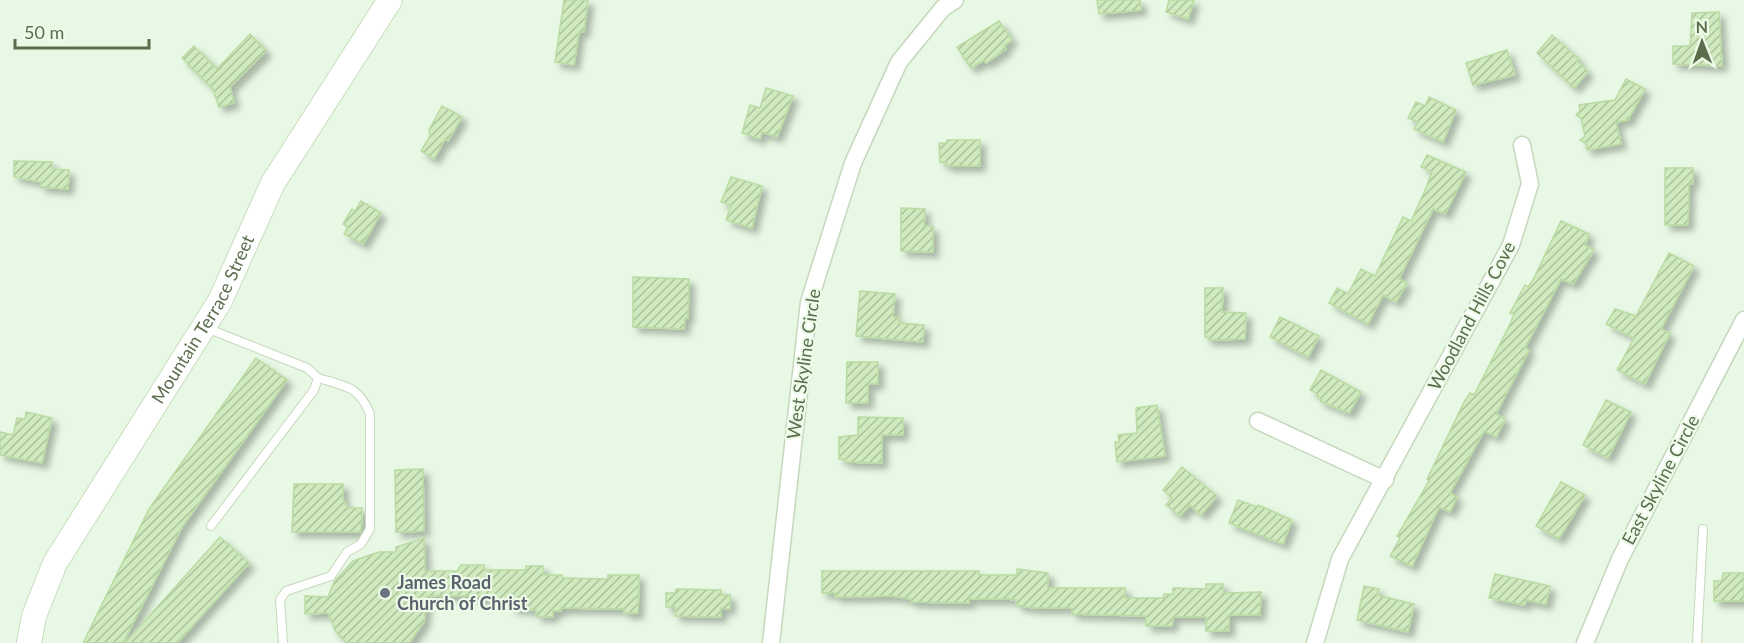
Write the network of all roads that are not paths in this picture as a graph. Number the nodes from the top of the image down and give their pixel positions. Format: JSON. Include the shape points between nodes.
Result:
{"nodes":[{"id":1,"x":390,"y":0,"type":"edge"},
{"id":2,"x":949,"y":4,"type":"edge"},
{"id":3,"x":1522,"y":145,"type":"dead end"},
{"id":4,"x":1744,"y":320,"type":"edge"},
{"id":5,"x":204,"y":327,"type":"junction"},
{"id":6,"x":318,"y":378,"type":"junction"},
{"id":7,"x":1258,"y":421,"type":"dead end"},
{"id":8,"x":1385,"y":480,"type":"junction"},
{"id":9,"x":211,"y":526,"type":"dead end"},
{"id":10,"x":1703,"y":529,"type":"dead end"},
{"id":11,"x":29,"y":643,"type":"edge"},
{"id":12,"x":283,"y":643,"type":"edge"},
{"id":13,"x":771,"y":643,"type":"edge"},
{"id":14,"x":1315,"y":643,"type":"edge"},
{"id":15,"x":1585,"y":643,"type":"edge"},
{"id":16,"x":1696,"y":643,"type":"edge"}],
"edges":[{"from":1,"to":5,"type":"street","name":"Mountain Terrace Street","via":[[273,183],[220,301]]},
{"from":2,"to":13,"type":"street","name":"West Skyline Circle","via":[[899,62],[853,163],[809,302]]},
{"from":3,"to":8,"type":"street","name":"Woodland Hills Cove","via":[[1530,184],[1511,245]]},
{"from":4,"to":15,"type":"street","name":"East Skyline Circle","via":[[1620,559]]},
{"from":5,"to":6,"type":"lane","via":[[307,368]]},
{"from":5,"to":11,"type":"street","name":"Mountain Terrace Street","via":[[55,563],[34,616]]},
{"from":6,"to":9,"type":"lane","via":[[314,390]]},
{"from":6,"to":12,"type":"lane","via":[[354,389],[364,397],[370,414],[370,529],[362,544],[347,552],[331,576],[286,591],[279,600]]},
{"from":7,"to":8,"type":"street"},
{"from":8,"to":14,"type":"street","name":"Woodland Hills Cove","via":[[1340,559]]},
{"from":10,"to":16,"type":"lane"}]}
